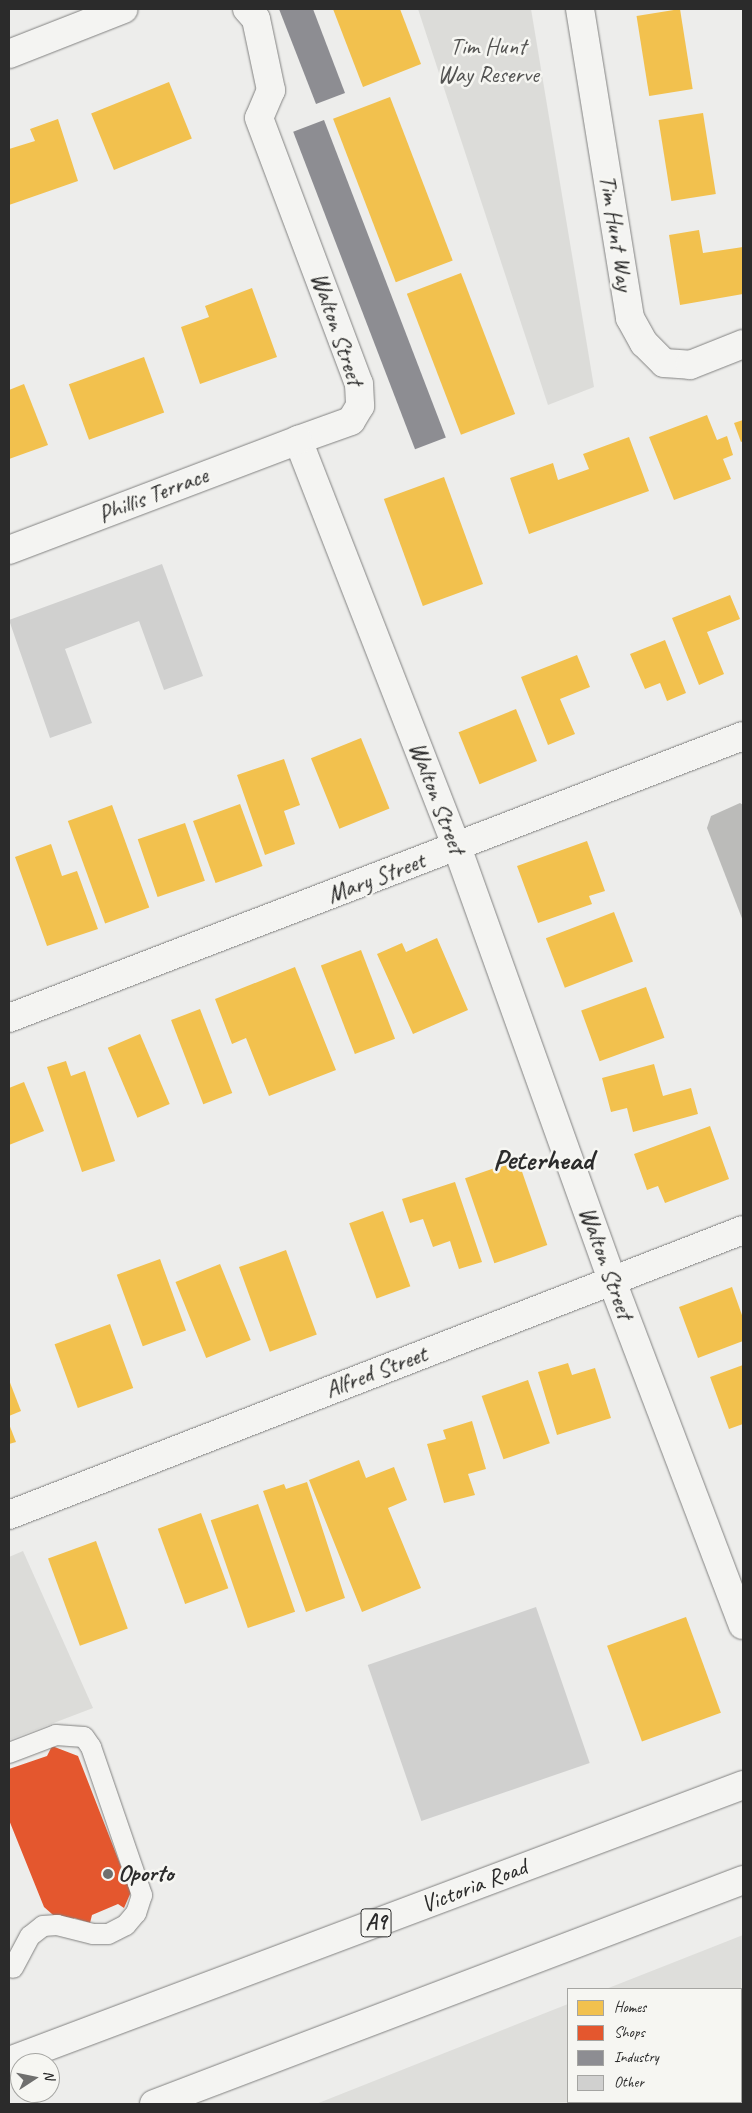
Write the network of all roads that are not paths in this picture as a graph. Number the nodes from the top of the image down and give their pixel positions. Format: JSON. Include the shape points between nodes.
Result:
{"nodes":[{"id":1,"x":124,"y":9,"type":"edge"},
{"id":2,"x":247,"y":9,"type":"edge"},
{"id":3,"x":580,"y":9,"type":"edge"},
{"id":4,"x":9,"y":54,"type":"edge"},
{"id":5,"x":743,"y":344,"type":"edge"},
{"id":6,"x":298,"y":440,"type":"junction"},
{"id":7,"x":9,"y":550,"type":"edge"},
{"id":8,"x":743,"y":736,"type":"edge"},
{"id":9,"x":457,"y":848,"type":"junction"},
{"id":10,"x":9,"y":1018,"type":"edge"},
{"id":11,"x":743,"y":1230,"type":"edge"},
{"id":12,"x":612,"y":1281,"type":"junction"},
{"id":13,"x":9,"y":1515,"type":"edge"},
{"id":14,"x":743,"y":1624,"type":"edge"},
{"id":15,"x":9,"y":1754,"type":"edge"},
{"id":16,"x":743,"y":1785,"type":"edge"},
{"id":17,"x":743,"y":1880,"type":"edge"},
{"id":18,"x":10,"y":1964,"type":"edge"},
{"id":19,"x":9,"y":2061,"type":"edge"},
{"id":20,"x":154,"y":2104,"type":"edge"}],
"edges":[{"from":1,"to":4,"type":"main road"},
{"from":2,"to":6,"type":"main road","name":"Walton Street","via":[[256,19],[271,90],[259,118],[359,384],[360,406],[351,420]]},
{"from":3,"to":5,"type":"main road","name":"Tim Hunt Way","via":[[630,318],[644,343],[664,363],[690,365]]},
{"from":6,"to":7,"type":"main road","name":"Phillis Terrace"},
{"from":6,"to":9,"type":"main road","name":"Walton Street"},
{"from":8,"to":9,"type":"main road","name":"Mary Street"},
{"from":9,"to":10,"type":"main road","name":"Mary Street"},
{"from":9,"to":12,"type":"main road","name":"Walton Street"},
{"from":11,"to":12,"type":"main road","name":"Alfred Street"},
{"from":12,"to":13,"type":"main road","name":"Alfred Street"},
{"from":12,"to":14,"type":"main road","name":"Walton Street"},
{"from":15,"to":18,"type":"lane","via":[[56,1735],[84,1737],[91,1747],[142,1894],[136,1913],[126,1925],[108,1934],[93,1934],[57,1925],[43,1926],[30,1936]]},
{"from":16,"to":19,"type":"main road","name":"Victoria Road","number":"A9"},
{"from":17,"to":20,"type":"main road"}]}
